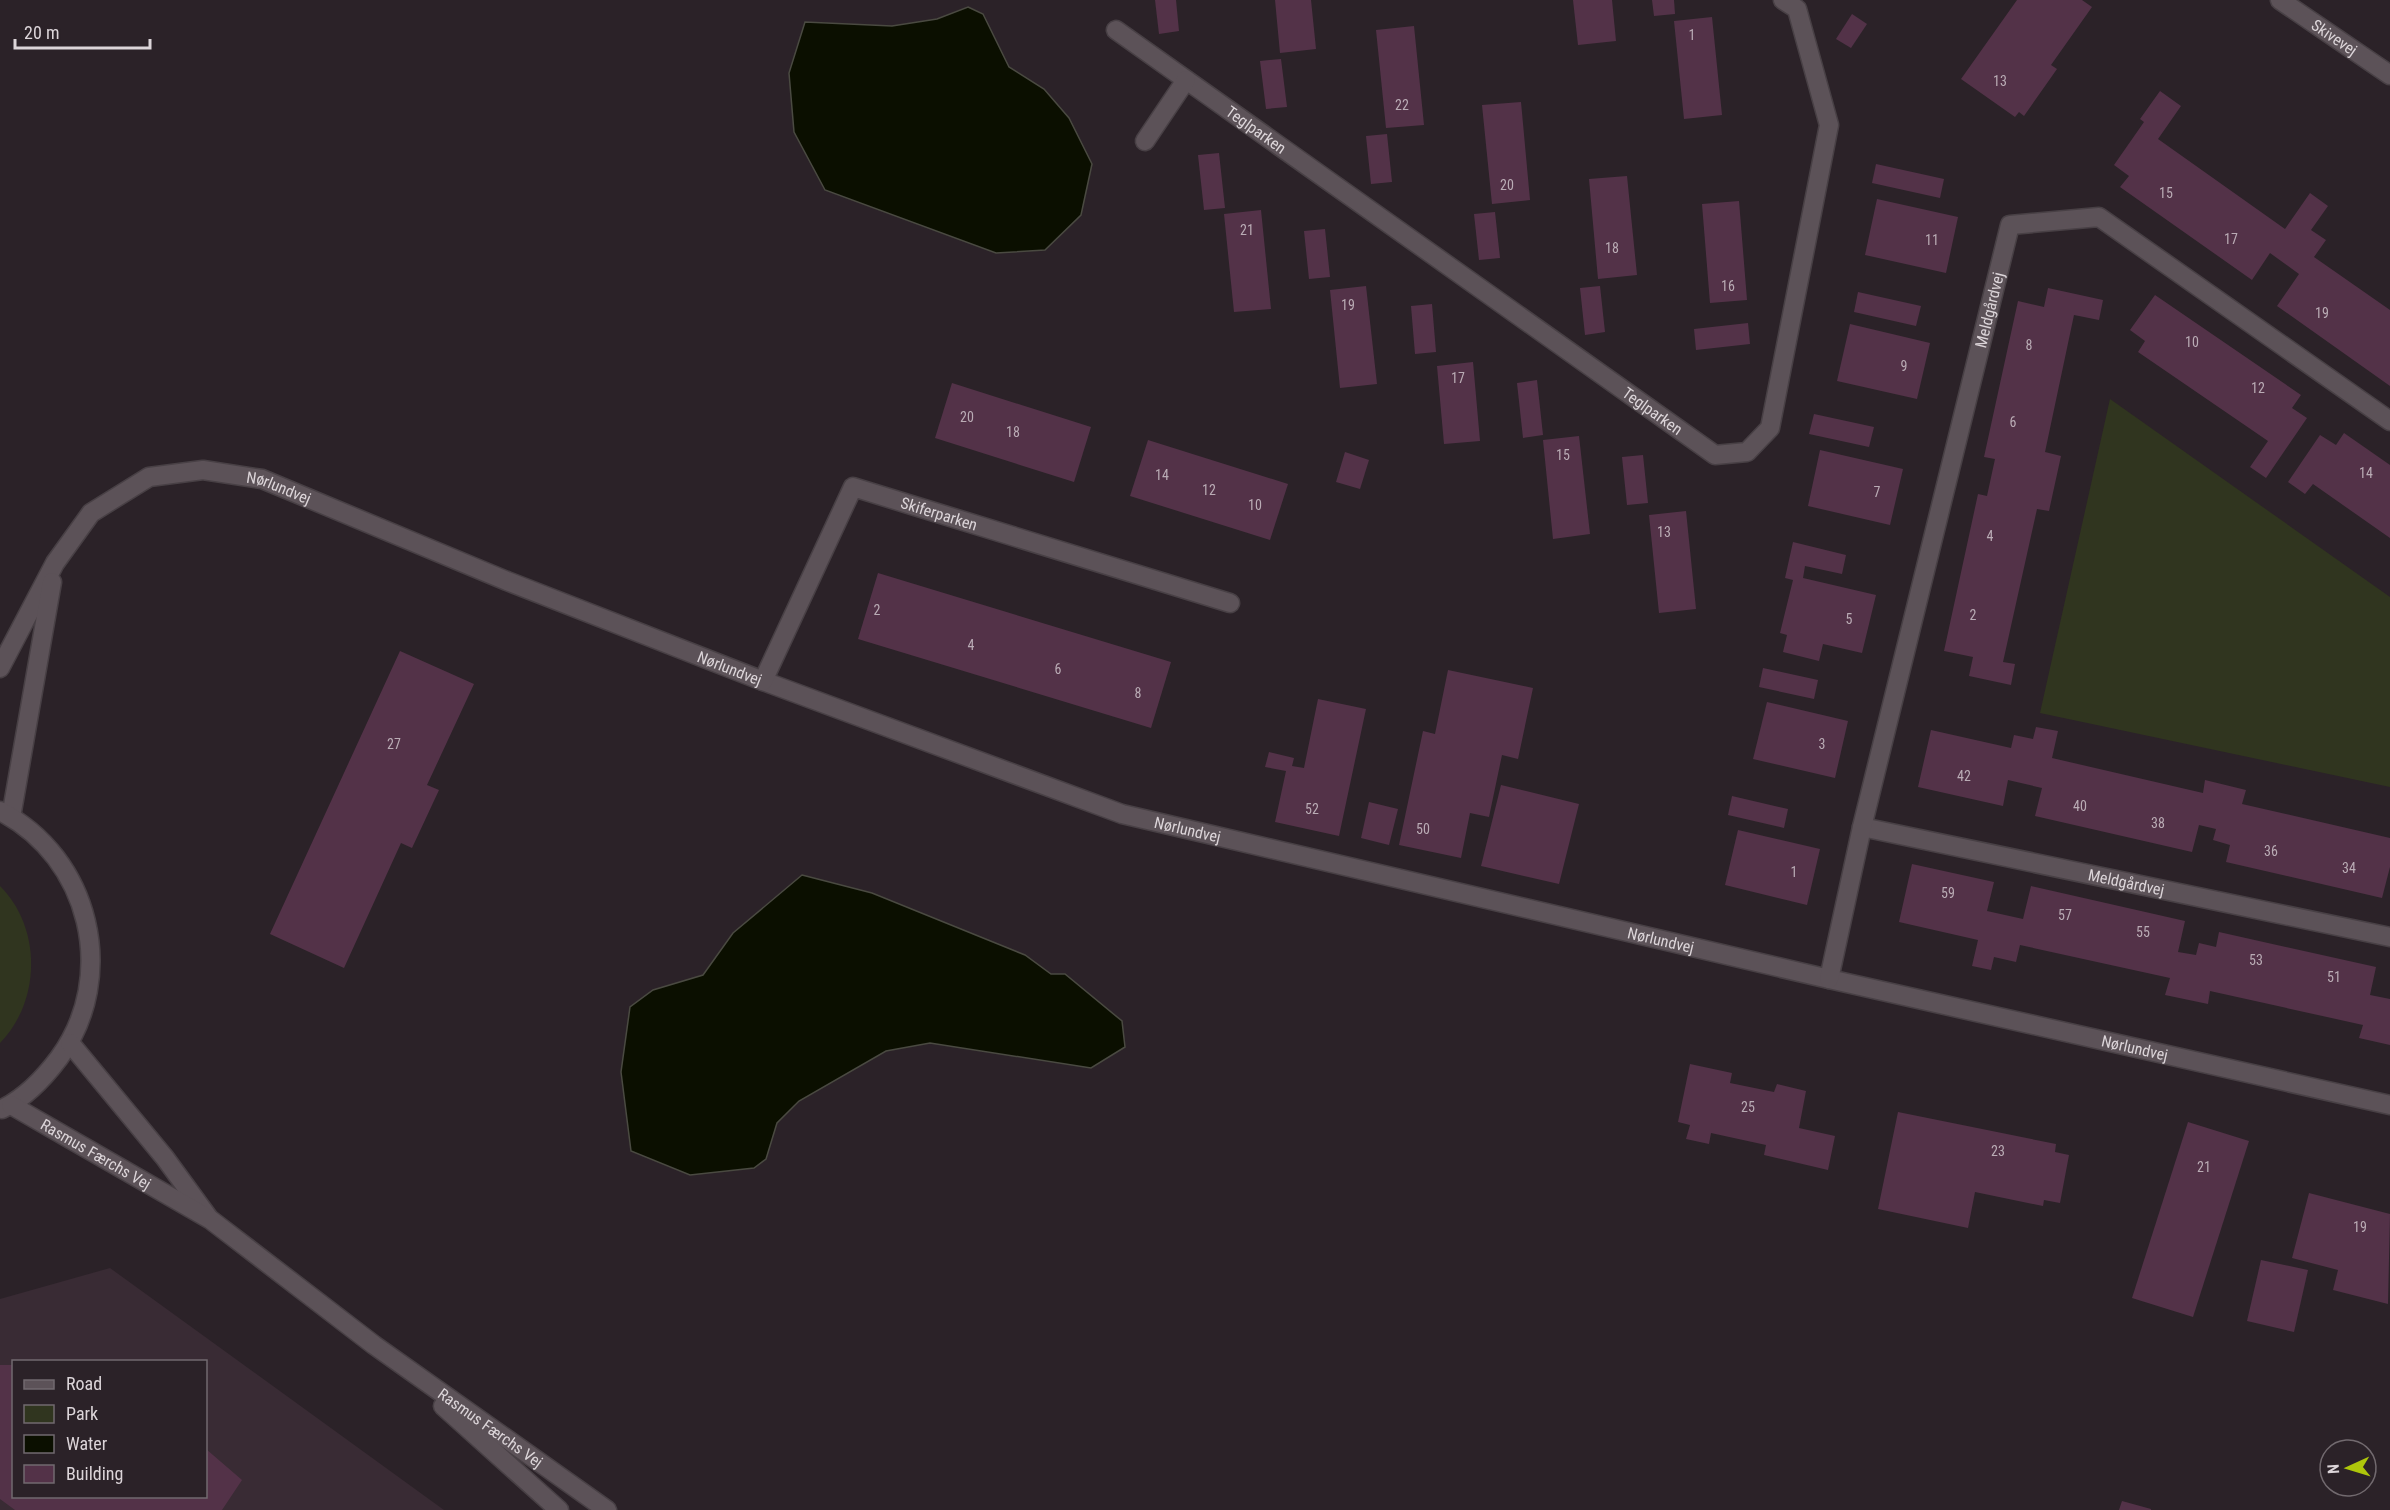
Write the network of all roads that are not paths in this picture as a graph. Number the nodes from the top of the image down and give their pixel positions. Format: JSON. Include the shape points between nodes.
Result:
{"nodes":[{"id":1,"x":2280,"y":0,"type":"edge"},
{"id":2,"x":1794,"y":3,"type":"edge"},
{"id":3,"x":1116,"y":30,"type":"dead end"},
{"id":4,"x":2390,"y":75,"type":"edge"},
{"id":5,"x":1186,"y":80,"type":"junction"},
{"id":6,"x":1145,"y":141,"type":"dead end"},
{"id":7,"x":2390,"y":421,"type":"edge"},
{"id":8,"x":55,"y":563,"type":"junction"},
{"id":9,"x":1230,"y":603,"type":"dead end"},
{"id":10,"x":0,"y":668,"type":"edge"},
{"id":11,"x":763,"y":681,"type":"junction"},
{"id":12,"x":6,"y":814,"type":"edge"},
{"id":13,"x":1862,"y":827,"type":"junction"},
{"id":14,"x":2390,"y":937,"type":"edge"},
{"id":15,"x":1830,"y":979,"type":"junction"},
{"id":16,"x":70,"y":1043,"type":"junction"},
{"id":17,"x":2390,"y":1105,"type":"edge"},
{"id":18,"x":6,"y":1107,"type":"edge"},
{"id":19,"x":211,"y":1220,"type":"junction"},
{"id":20,"x":374,"y":1345,"type":"junction"},
{"id":21,"x":560,"y":1510,"type":"edge"},
{"id":22,"x":607,"y":1510,"type":"edge"}],
"edges":[{"from":1,"to":4,"type":"street","name":"Skivevej"},
{"from":2,"to":5,"type":"street","name":"Teglparken","via":[[1829,125],[1770,428],[1748,452],[1715,455]]},
{"from":3,"to":5,"type":"street","name":"Teglparken"},
{"from":5,"to":6,"type":"street"},
{"from":7,"to":13,"type":"street","name":"Meldgårdvej","via":[[2099,217],[2010,225]]},
{"from":8,"to":10,"type":"street","name":"Nørlundvej"},
{"from":8,"to":11,"type":"street","name":"Nørlundvej","via":[[91,513],[148,477],[203,470],[262,479]]},
{"from":8,"to":12,"type":"street","name":"Nørlundvej"},
{"from":9,"to":11,"type":"street","name":"Skiferparken","via":[[853,487]]},
{"from":11,"to":15,"type":"street","name":"Nørlundvej","via":[[1122,814]]},
{"from":12,"to":16,"type":"street","via":[[45,843],[70,878],[87,918],[92,961],[87,1004]]},
{"from":13,"to":14,"type":"street","name":"Meldgårdvej"},
{"from":13,"to":15,"type":"street","name":"Meldgårdvej"},
{"from":15,"to":17,"type":"street","name":"Nørlundvej"},
{"from":16,"to":18,"type":"street","via":[[45,1078]]},
{"from":16,"to":19,"type":"street","name":"Rasmus Færchs Vej"},
{"from":18,"to":19,"type":"street","name":"Rasmus Færchs Vej"},
{"from":19,"to":20,"type":"street","name":"Rasmus Færchs Vej"},
{"from":20,"to":21,"type":"street","name":"Rasmus Færchs Vej"},
{"from":20,"to":22,"type":"street","name":"Rasmus Færchs Vej"}]}
